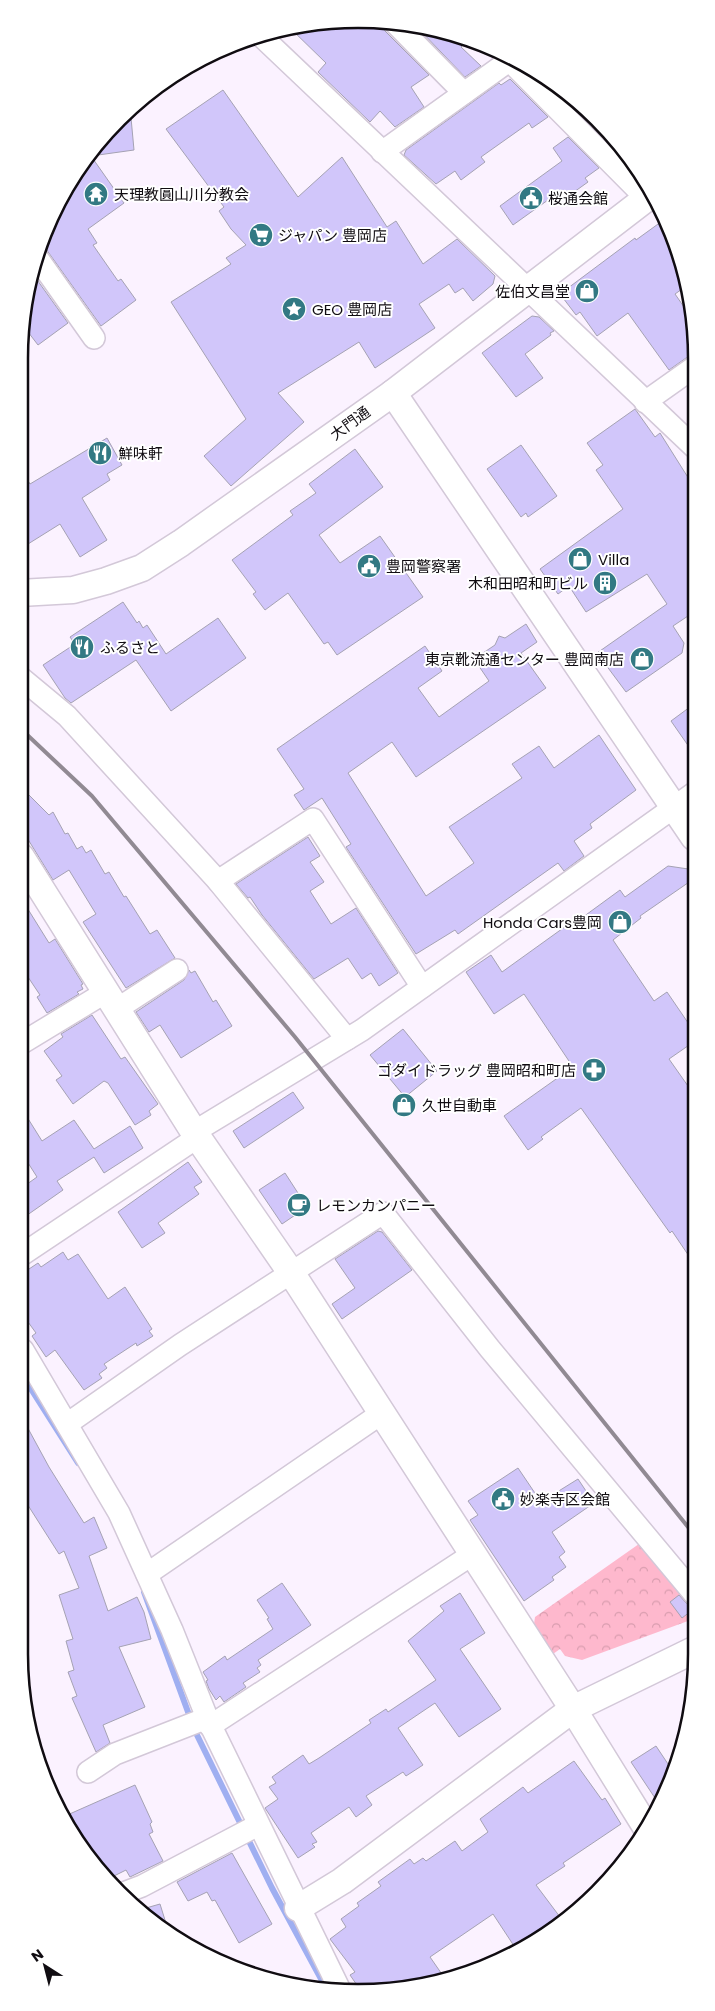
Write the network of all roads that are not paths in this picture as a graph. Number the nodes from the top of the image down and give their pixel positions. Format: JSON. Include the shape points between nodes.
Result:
{"nodes":[{"id":1,"x":402,"y":30,"type":"edge"},
{"id":2,"x":266,"y":41,"type":"edge"},
{"id":3,"x":503,"y":62,"type":"edge"},
{"id":4,"x":522,"y":72,"type":"edge"},
{"id":5,"x":464,"y":93,"type":"junction"},
{"id":6,"x":382,"y":152,"type":"junction"},
{"id":7,"x":640,"y":189,"type":"edge"},
{"id":8,"x":646,"y":199,"type":"edge"},
{"id":9,"x":41,"y":264,"type":"edge"},
{"id":10,"x":526,"y":289,"type":"junction"},
{"id":11,"x":94,"y":338,"type":"dead end"},
{"id":12,"x":688,"y":372,"type":"edge"},
{"id":13,"x":393,"y":393,"type":"junction"},
{"id":14,"x":645,"y":402,"type":"junction"},
{"id":15,"x":688,"y":441,"type":"edge"},
{"id":16,"x":28,"y":593,"type":"edge"},
{"id":17,"x":28,"y":683,"type":"edge"},
{"id":18,"x":684,"y":800,"type":"edge"},
{"id":19,"x":688,"y":815,"type":"edge"},
{"id":20,"x":28,"y":868,"type":"edge"},
{"id":21,"x":218,"y":881,"type":"junction"},
{"id":22,"x":177,"y":970,"type":"dead end"},
{"id":23,"x":422,"y":987,"type":"junction"},
{"id":24,"x":112,"y":1001,"type":"junction"},
{"id":25,"x":346,"y":1039,"type":"junction"},
{"id":26,"x":28,"y":1040,"type":"edge"},
{"id":27,"x":196,"y":1135,"type":"junction"},
{"id":28,"x":28,"y":1251,"type":"edge"},
{"id":29,"x":292,"y":1274,"type":"junction"},
{"id":30,"x":28,"y":1357,"type":"edge"},
{"id":31,"x":382,"y":1413,"type":"junction"},
{"id":32,"x":67,"y":1424,"type":"junction"},
{"id":33,"x":473,"y":1554,"type":"junction"},
{"id":34,"x":147,"y":1574,"type":"junction"},
{"id":35,"x":688,"y":1586,"type":"edge"},
{"id":36,"x":688,"y":1653,"type":"edge"},
{"id":37,"x":573,"y":1709,"type":"junction"},
{"id":38,"x":209,"y":1722,"type":"junction"},
{"id":39,"x":88,"y":1772,"type":"dead end"},
{"id":40,"x":642,"y":1820,"type":"edge"},
{"id":41,"x":258,"y":1825,"type":"junction"},
{"id":42,"x":128,"y":1891,"type":"edge"},
{"id":43,"x":298,"y":1908,"type":"junction"},
{"id":44,"x":336,"y":1983,"type":"edge"}],
"edges":[{"from":1,"to":5,"type":"street"},
{"from":2,"to":6,"type":"street"},
{"from":3,"to":5,"type":"street"},
{"from":4,"to":7,"type":"street"},
{"from":5,"to":6,"type":"street"},
{"from":6,"to":10,"type":"street"},
{"from":8,"to":10,"type":"street","name":"大門通"},
{"from":9,"to":11,"type":"street"},
{"from":10,"to":13,"type":"street","name":"大門通"},
{"from":10,"to":14,"type":"street"},
{"from":12,"to":14,"type":"street"},
{"from":13,"to":16,"type":"street","name":"大門通","via":[[221,516],[142,568],[73,590]]},
{"from":13,"to":18,"type":"street"},
{"from":14,"to":15,"type":"street"},
{"from":17,"to":21,"type":"street","via":[[67,716]]},
{"from":18,"to":19,"type":"street"},
{"from":18,"to":23,"type":"street"},
{"from":20,"to":24,"type":"street"},
{"from":21,"to":23,"type":"street","via":[[313,818]]},
{"from":21,"to":25,"type":"street"},
{"from":22,"to":24,"type":"street"},
{"from":23,"to":25,"type":"street"},
{"from":24,"to":26,"type":"street"},
{"from":24,"to":27,"type":"street"},
{"from":25,"to":27,"type":"street"},
{"from":27,"to":28,"type":"street"},
{"from":27,"to":29,"type":"street"},
{"from":29,"to":31,"type":"street"},
{"from":29,"to":32,"type":"street"},
{"from":29,"to":35,"type":"street","via":[[383,1213],[490,1349]]},
{"from":30,"to":32,"type":"street"},
{"from":31,"to":33,"type":"street"},
{"from":31,"to":34,"type":"street"},
{"from":32,"to":34,"type":"street","via":[[119,1513]]},
{"from":33,"to":37,"type":"street"},
{"from":33,"to":38,"type":"street"},
{"from":34,"to":38,"type":"street"},
{"from":36,"to":37,"type":"street"},
{"from":37,"to":40,"type":"street"},
{"from":37,"to":43,"type":"street","via":[[342,1881]]},
{"from":38,"to":39,"type":"street","via":[[115,1754]]},
{"from":38,"to":41,"type":"street"},
{"from":41,"to":42,"type":"street"},
{"from":41,"to":43,"type":"street"},
{"from":43,"to":44,"type":"street"}]}
